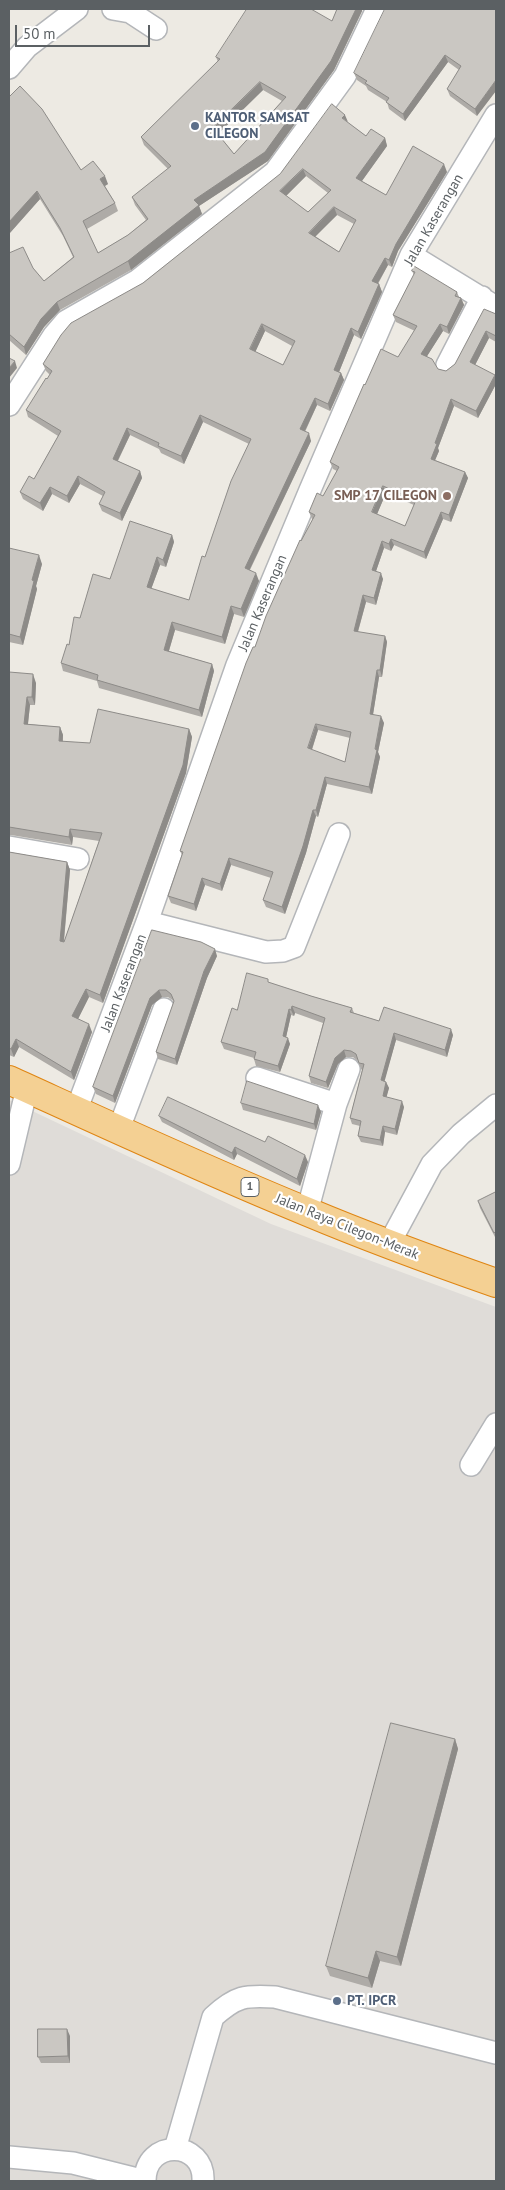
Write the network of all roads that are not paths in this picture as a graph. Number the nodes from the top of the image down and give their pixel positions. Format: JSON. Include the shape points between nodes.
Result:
{"nodes":[{"id":1,"x":77,"y":9,"type":"edge"},
{"id":2,"x":113,"y":9,"type":"edge"},
{"id":3,"x":377,"y":9,"type":"edge"},
{"id":4,"x":156,"y":29,"type":"dead end"},
{"id":5,"x":9,"y":68,"type":"edge"},
{"id":6,"x":496,"y":115,"type":"edge"},
{"id":7,"x":411,"y":255,"type":"junction"},
{"id":8,"x":489,"y":302,"type":"edge"},
{"id":9,"x":447,"y":365,"type":"dead end"},
{"id":10,"x":9,"y":405,"type":"edge"},
{"id":11,"x":339,"y":834,"type":"dead end"},
{"id":12,"x":9,"y":847,"type":"edge"},
{"id":13,"x":78,"y":859,"type":"dead end"},
{"id":14,"x":148,"y":922,"type":"junction"},
{"id":15,"x":164,"y":1009,"type":"dead end"},
{"id":16,"x":349,"y":1068,"type":"dead end"},
{"id":17,"x":257,"y":1078,"type":"dead end"},
{"id":18,"x":18,"y":1084,"type":"edge"},
{"id":19,"x":336,"y":1104,"type":"junction"},
{"id":20,"x":496,"y":1105,"type":"edge"},
{"id":21,"x":76,"y":1111,"type":"junction"},
{"id":22,"x":118,"y":1131,"type":"junction"},
{"id":23,"x":9,"y":1164,"type":"edge"},
{"id":24,"x":307,"y":1212,"type":"junction"},
{"id":25,"x":389,"y":1244,"type":"junction"},
{"id":26,"x":496,"y":1283,"type":"edge"},
{"id":27,"x":496,"y":1424,"type":"edge"},
{"id":28,"x":471,"y":1465,"type":"dead end"},
{"id":29,"x":496,"y":2053,"type":"edge"},
{"id":30,"x":175,"y":2149,"type":"junction"},
{"id":31,"x":9,"y":2157,"type":"edge"},
{"id":32,"x":145,"y":2181,"type":"edge"},
{"id":33,"x":203,"y":2181,"type":"edge"}],
"edges":[{"from":1,"to":5,"type":"street","via":[[26,47]]},
{"from":2,"to":4,"type":"street","via":[[130,12]]},
{"from":3,"to":10,"type":"street","via":[[346,76],[275,172],[138,280],[66,322],[54,335]]},
{"from":6,"to":7,"type":"street","name":"Jalan Kaserangan"},
{"from":7,"to":8,"type":"street"},
{"from":7,"to":14,"type":"street","name":"Jalan Kaserangan","via":[[237,665]]},
{"from":8,"to":9,"type":"street"},
{"from":11,"to":14,"type":"street","via":[[294,947],[266,952]]},
{"from":12,"to":13,"type":"street"},
{"from":14,"to":21,"type":"street","name":"Jalan Kaserangan"},
{"from":15,"to":22,"type":"street"},
{"from":16,"to":19,"type":"street"},
{"from":17,"to":19,"type":"street"},
{"from":18,"to":21,"type":"highway","name":"Jalan Raya Cilegon-Merak","number":"1"},
{"from":18,"to":23,"type":"street"},
{"from":19,"to":24,"type":"street"},
{"from":20,"to":25,"type":"street","via":[[432,1164]]},
{"from":21,"to":22,"type":"highway","name":"Jalan Raya Cilegon-Merak","number":"1"},
{"from":22,"to":24,"type":"highway","name":"Jalan Raya Cilegon-Merak","number":"1"},
{"from":24,"to":25,"type":"highway","name":"Jalan Raya Cilegon-Merak","number":"1"},
{"from":25,"to":26,"type":"highway","name":"Jalan Raya Cilegon-Merak","number":"1"},
{"from":27,"to":28,"type":"street"},
{"from":29,"to":30,"type":"street","via":[[275,1997],[252,1996],[228,2003],[213,2017]]},
{"from":30,"to":32,"type":"street","via":[[152,2158]]},
{"from":30,"to":33,"type":"street","via":[[191,2154],[197,2160]]},
{"from":31,"to":32,"type":"street","via":[[73,2163]]}]}
